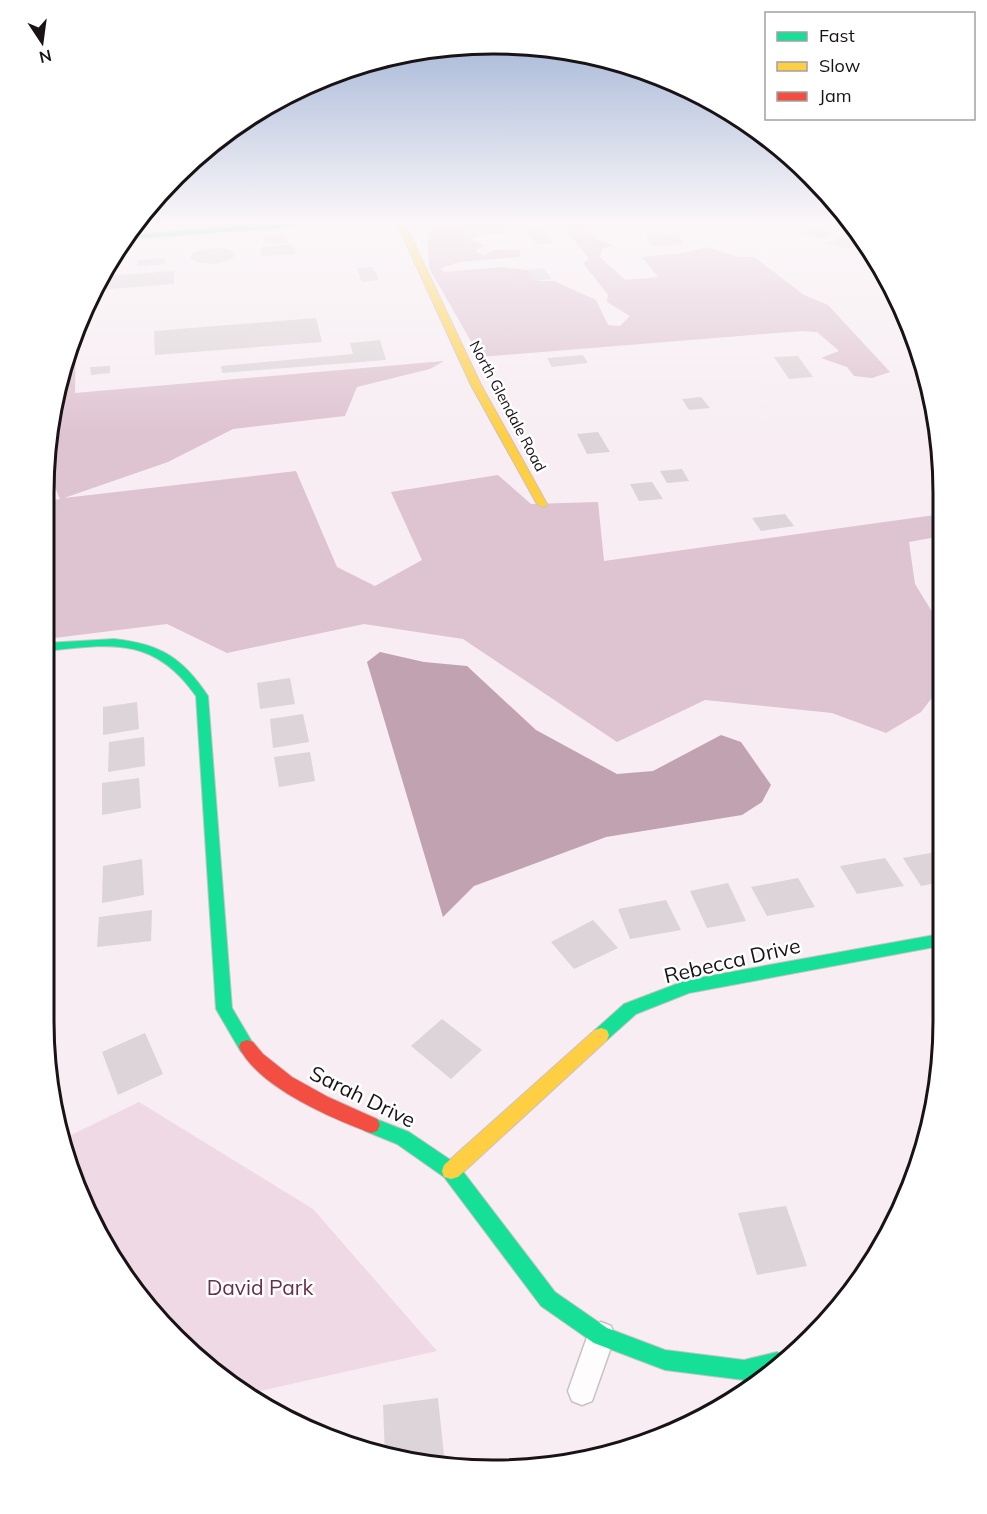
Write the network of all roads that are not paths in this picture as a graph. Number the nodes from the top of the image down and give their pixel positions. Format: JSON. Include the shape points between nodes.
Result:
{"nodes":[{"id":1,"x":434,"y":295,"type":"edge"},
{"id":2,"x":542,"y":504,"type":"dead end"},
{"id":3,"x":54,"y":646,"type":"edge"},
{"id":4,"x":933,"y":941,"type":"edge"},
{"id":5,"x":451,"y":1171,"type":"junction"},
{"id":6,"x":601,"y":1336,"type":"junction"},
{"id":7,"x":766,"y":1365,"type":"edge"},
{"id":8,"x":582,"y":1391,"type":"dead end"}],
"edges":[{"from":1,"to":2,"type":"street","name":"North Glendale Road","via":[[476,384]]},
{"from":3,"to":5,"type":"street","name":"Sarah Drive","via":[[93,642],[138,646],[172,659],[189,675],[202,696],[224,1009],[255,1060],[323,1105],[404,1138]]},
{"from":4,"to":5,"type":"street","name":"Rebecca Drive","via":[[687,987],[630,1009]]},
{"from":5,"to":6,"type":"street","name":"Sarah Drive","via":[[548,1299]]},
{"from":6,"to":7,"type":"street","name":"Sarah Drive","via":[[665,1360],[744,1370]]},
{"from":6,"to":8,"type":"street"}]}
